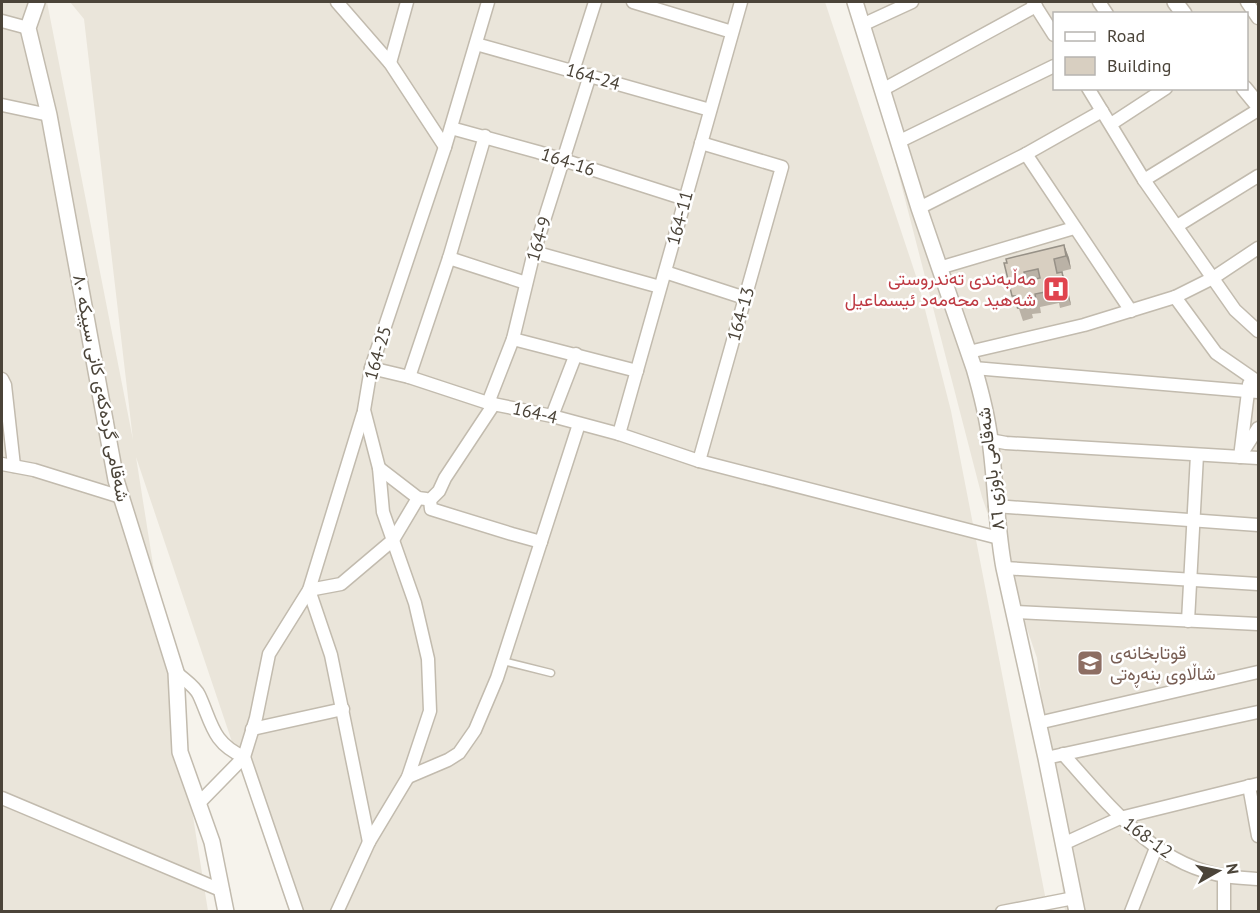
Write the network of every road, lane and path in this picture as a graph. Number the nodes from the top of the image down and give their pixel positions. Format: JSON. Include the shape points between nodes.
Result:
{"nodes":[{"id":1,"x":37,"y":2,"type":"edge"},
{"id":2,"x":337,"y":2,"type":"edge"},
{"id":3,"x":407,"y":2,"type":"edge"},
{"id":4,"x":488,"y":2,"type":"edge"},
{"id":5,"x":595,"y":2,"type":"edge"},
{"id":6,"x":633,"y":2,"type":"edge"},
{"id":7,"x":741,"y":2,"type":"edge"},
{"id":8,"x":855,"y":2,"type":"edge"},
{"id":9,"x":912,"y":2,"type":"edge"},
{"id":10,"x":1247,"y":2,"type":"edge"},
{"id":11,"x":1035,"y":4,"type":"edge"},
{"id":12,"x":1258,"y":18,"type":"edge"},
{"id":13,"x":2,"y":21,"type":"edge"},
{"id":14,"x":862,"y":25,"type":"junction"},
{"id":15,"x":28,"y":28,"type":"junction"},
{"id":16,"x":732,"y":32,"type":"junction"},
{"id":17,"x":1053,"y":33,"type":"edge"},
{"id":18,"x":476,"y":44,"type":"junction"},
{"id":19,"x":390,"y":63,"type":"junction"},
{"id":20,"x":1053,"y":66,"type":"edge"},
{"id":21,"x":573,"y":71,"type":"junction"},
{"id":22,"x":590,"y":75,"type":"junction"},
{"id":23,"x":882,"y":90,"type":"junction"},
{"id":24,"x":1089,"y":90,"type":"edge"},
{"id":25,"x":1159,"y":90,"type":"edge"},
{"id":26,"x":1246,"y":90,"type":"edge"},
{"id":27,"x":2,"y":105,"type":"edge"},
{"id":28,"x":1258,"y":105,"type":"edge"},
{"id":29,"x":710,"y":110,"type":"junction"},
{"id":30,"x":1258,"y":110,"type":"edge"},
{"id":31,"x":1102,"y":111,"type":"junction"},
{"id":32,"x":49,"y":115,"type":"junction"},
{"id":33,"x":1111,"y":124,"type":"junction"},
{"id":34,"x":451,"y":128,"type":"junction"},
{"id":35,"x":485,"y":136,"type":"junction"},
{"id":36,"x":898,"y":142,"type":"junction"},
{"id":37,"x":701,"y":143,"type":"junction"},
{"id":38,"x":445,"y":147,"type":"junction"},
{"id":39,"x":1026,"y":154,"type":"junction"},
{"id":40,"x":563,"y":160,"type":"junction"},
{"id":41,"x":1258,"y":176,"type":"edge"},
{"id":42,"x":1144,"y":180,"type":"junction"},
{"id":43,"x":685,"y":199,"type":"junction"},
{"id":44,"x":919,"y":208,"type":"junction"},
{"id":45,"x":1177,"y":226,"type":"junction"},
{"id":46,"x":1074,"y":228,"type":"junction"},
{"id":47,"x":1258,"y":248,"type":"edge"},
{"id":48,"x":534,"y":252,"type":"junction"},
{"id":49,"x":449,"y":258,"type":"junction"},
{"id":50,"x":939,"y":268,"type":"junction"},
{"id":51,"x":665,"y":272,"type":"junction"},
{"id":52,"x":1213,"y":278,"type":"junction"},
{"id":53,"x":526,"y":284,"type":"junction"},
{"id":54,"x":660,"y":287,"type":"junction"},
{"id":55,"x":745,"y":297,"type":"junction"},
{"id":56,"x":1175,"y":297,"type":"junction"},
{"id":57,"x":1131,"y":311,"type":"junction"},
{"id":58,"x":1258,"y":330,"type":"edge"},
{"id":59,"x":513,"y":339,"type":"junction"},
{"id":60,"x":969,"y":352,"type":"junction"},
{"id":61,"x":576,"y":354,"type":"junction"},
{"id":62,"x":371,"y":368,"type":"junction"},
{"id":63,"x":974,"y":368,"type":"junction"},
{"id":64,"x":637,"y":371,"type":"junction"},
{"id":65,"x":409,"y":378,"type":"junction"},
{"id":66,"x":2,"y":379,"type":"edge"},
{"id":67,"x":1254,"y":379,"type":"edge"},
{"id":68,"x":1253,"y":392,"type":"edge"},
{"id":69,"x":491,"y":403,"type":"junction"},
{"id":70,"x":364,"y":410,"type":"junction"},
{"id":71,"x":552,"y":416,"type":"junction"},
{"id":72,"x":579,"y":424,"type":"junction"},
{"id":73,"x":1258,"y":428,"type":"edge"},
{"id":74,"x":619,"y":434,"type":"junction"},
{"id":75,"x":990,"y":440,"type":"junction"},
{"id":76,"x":1197,"y":455,"type":"junction"},
{"id":77,"x":1240,"y":457,"type":"junction"},
{"id":78,"x":1258,"y":458,"type":"edge"},
{"id":79,"x":699,"y":461,"type":"junction"},
{"id":80,"x":8,"y":465,"type":"edge"},
{"id":81,"x":378,"y":468,"type":"junction"},
{"id":82,"x":121,"y":497,"type":"junction"},
{"id":83,"x":424,"y":499,"type":"junction"},
{"id":84,"x":995,"y":506,"type":"junction"},
{"id":85,"x":1194,"y":520,"type":"junction"},
{"id":86,"x":1258,"y":525,"type":"edge"},
{"id":87,"x":999,"y":538,"type":"junction"},
{"id":88,"x":393,"y":540,"type":"junction"},
{"id":89,"x":541,"y":542,"type":"junction"},
{"id":90,"x":1004,"y":568,"type":"junction"},
{"id":91,"x":1190,"y":579,"type":"junction"},
{"id":92,"x":1258,"y":584,"type":"edge"},
{"id":93,"x":309,"y":590,"type":"junction"},
{"id":94,"x":1014,"y":612,"type":"junction"},
{"id":95,"x":1188,"y":621,"type":"junction"},
{"id":96,"x":1258,"y":624,"type":"edge"},
{"id":97,"x":502,"y":661,"type":"junction"},
{"id":98,"x":176,"y":672,"type":"junction"},
{"id":99,"x":1258,"y":672,"type":"edge"},
{"id":100,"x":551,"y":673,"type":"dead end"},
{"id":101,"x":343,"y":709,"type":"junction"},
{"id":102,"x":1258,"y":712,"type":"edge"},
{"id":103,"x":1038,"y":723,"type":"junction"},
{"id":104,"x":252,"y":729,"type":"junction"},
{"id":105,"x":1063,"y":754,"type":"junction"},
{"id":106,"x":244,"y":757,"type":"junction"},
{"id":107,"x":1046,"y":758,"type":"junction"},
{"id":108,"x":408,"y":777,"type":"junction"},
{"id":109,"x":1254,"y":785,"type":"edge"},
{"id":110,"x":2,"y":798,"type":"edge"},
{"id":111,"x":198,"y":804,"type":"junction"},
{"id":112,"x":1120,"y":818,"type":"junction"},
{"id":113,"x":1258,"y":836,"type":"edge"},
{"id":114,"x":369,"y":842,"type":"junction"},
{"id":115,"x":1063,"y":844,"type":"junction"},
{"id":116,"x":1156,"y":848,"type":"junction"},
{"id":117,"x":1224,"y":876,"type":"junction"},
{"id":118,"x":1258,"y":879,"type":"edge"},
{"id":119,"x":223,"y":891,"type":"junction"},
{"id":120,"x":1075,"y":905,"type":"edge"},
{"id":121,"x":226,"y":912,"type":"edge"},
{"id":122,"x":297,"y":912,"type":"edge"},
{"id":123,"x":337,"y":912,"type":"edge"},
{"id":124,"x":1002,"y":912,"type":"edge"},
{"id":125,"x":1131,"y":912,"type":"edge"},
{"id":126,"x":1224,"y":912,"type":"edge"}],
"edges":[{"from":1,"to":15,"type":"street"},
{"from":2,"to":19,"type":"street"},
{"from":3,"to":19,"type":"street"},
{"from":4,"to":18,"type":"street","name":"164-25"},
{"from":5,"to":21,"type":"street"},
{"from":6,"to":16,"type":"street"},
{"from":7,"to":16,"type":"street","name":"164-11"},
{"from":8,"to":14,"type":"street","name":"شەقامی باوزی ٨٦"},
{"from":9,"to":14,"type":"street"},
{"from":10,"to":12,"type":"street"},
{"from":11,"to":17,"type":"street"},
{"from":11,"to":23,"type":"street"},
{"from":13,"to":15,"type":"street"},
{"from":14,"to":23,"type":"street","name":"شەقامی باوزی ٨٦"},
{"from":15,"to":32,"type":"street","name":"شەقامی گردەکەی کانی سپیکە ٨٠"},
{"from":16,"to":29,"type":"street","name":"164-11"},
{"from":18,"to":21,"type":"street","name":"164-24"},
{"from":18,"to":34,"type":"street","name":"164-25"},
{"from":19,"to":38,"type":"street"},
{"from":20,"to":36,"type":"street"},
{"from":21,"to":22,"type":"street","name":"164-24"},
{"from":22,"to":29,"type":"street","name":"164-24"},
{"from":22,"to":40,"type":"street","name":"164-9"},
{"from":23,"to":36,"type":"street","name":"شەقامی باوزی ٨٦"},
{"from":24,"to":31,"type":"street"},
{"from":25,"to":33,"type":"street"},
{"from":26,"to":28,"type":"street"},
{"from":27,"to":32,"type":"street"},
{"from":29,"to":37,"type":"street","name":"164-11"},
{"from":30,"to":42,"type":"street"},
{"from":31,"to":33,"type":"street"},
{"from":31,"to":39,"type":"street"},
{"from":32,"to":82,"type":"street","name":"شەقامی گردەکەی کانی سپیکە ٨٠"},
{"from":33,"to":42,"type":"street"},
{"from":34,"to":35,"type":"street","name":"164-16"},
{"from":34,"to":38,"type":"street","name":"164-25"},
{"from":35,"to":40,"type":"street","name":"164-16"},
{"from":35,"to":49,"type":"street"},
{"from":36,"to":44,"type":"street","name":"شەقامی باوزی ٨٦"},
{"from":37,"to":43,"type":"street","name":"164-11"},
{"from":37,"to":55,"type":"street","name":"164-13","via":[[782,167]]},
{"from":38,"to":62,"type":"street","name":"164-25"},
{"from":39,"to":44,"type":"street"},
{"from":39,"to":46,"type":"street"},
{"from":40,"to":43,"type":"street","name":"164-16"},
{"from":40,"to":48,"type":"street","name":"164-9"},
{"from":41,"to":45,"type":"street"},
{"from":42,"to":45,"type":"street"},
{"from":43,"to":51,"type":"street","name":"164-11"},
{"from":44,"to":50,"type":"street","name":"شەقامی باوزی ٨٦"},
{"from":45,"to":52,"type":"street"},
{"from":46,"to":50,"type":"street"},
{"from":46,"to":57,"type":"street"},
{"from":47,"to":52,"type":"street"},
{"from":48,"to":53,"type":"street","name":"164-9"},
{"from":48,"to":54,"type":"street"},
{"from":49,"to":53,"type":"street"},
{"from":49,"to":65,"type":"street"},
{"from":50,"to":60,"type":"street","name":"شەقامی باوزی ٨٦"},
{"from":51,"to":54,"type":"street","name":"164-11"},
{"from":51,"to":55,"type":"street"},
{"from":52,"to":56,"type":"street"},
{"from":52,"to":58,"type":"street","via":[[1235,310]]},
{"from":53,"to":59,"type":"street","name":"164-9"},
{"from":54,"to":64,"type":"street","name":"164-11"},
{"from":55,"to":79,"type":"street","name":"164-13"},
{"from":56,"to":57,"type":"street"},
{"from":56,"to":67,"type":"street","via":[[1216,353]]},
{"from":57,"to":60,"type":"street"},
{"from":59,"to":61,"type":"street"},
{"from":59,"to":69,"type":"street","name":"164-9"},
{"from":60,"to":63,"type":"street","name":"شەقامی باوزی ٨٦"},
{"from":61,"to":64,"type":"street"},
{"from":61,"to":71,"type":"street"},
{"from":62,"to":65,"type":"street","name":"164-4"},
{"from":62,"to":70,"type":"street","name":"164-25"},
{"from":63,"to":68,"type":"street"},
{"from":63,"to":75,"type":"street","name":"شەقامی باوزی ٨٦"},
{"from":64,"to":74,"type":"street","name":"164-11"},
{"from":65,"to":69,"type":"street","name":"164-4"},
{"from":66,"to":80,"type":"street"},
{"from":67,"to":68,"type":"street"},
{"from":68,"to":77,"type":"street"},
{"from":69,"to":71,"type":"street","name":"164-4"},
{"from":69,"to":83,"type":"street","name":"164-9","via":[[439,491]]},
{"from":70,"to":81,"type":"street","name":"164-25"},
{"from":70,"to":93,"type":"street"},
{"from":71,"to":72,"type":"street","name":"164-4"},
{"from":72,"to":74,"type":"street","name":"164-4"},
{"from":72,"to":89,"type":"street"},
{"from":73,"to":77,"type":"street"},
{"from":74,"to":79,"type":"street","name":"164-4"},
{"from":75,"to":76,"type":"street"},
{"from":75,"to":84,"type":"street","name":"شەقامی باوزی ٨٦"},
{"from":76,"to":77,"type":"street"},
{"from":76,"to":85,"type":"street"},
{"from":77,"to":78,"type":"street"},
{"from":79,"to":87,"type":"street","name":"164-4"},
{"from":80,"to":82,"type":"street"},
{"from":81,"to":83,"type":"street"},
{"from":81,"to":88,"type":"street","name":"164-25","via":[[383,512]]},
{"from":82,"to":98,"type":"street","name":"شەقامی گردەکەی کانی سپیکە ٨٠"},
{"from":83,"to":88,"type":"street","name":"164-9"},
{"from":83,"to":89,"type":"street","via":[[431,508]]},
{"from":84,"to":85,"type":"street"},
{"from":84,"to":87,"type":"street","name":"شەقامی باوزی ٨٦"},
{"from":85,"to":86,"type":"street"},
{"from":85,"to":91,"type":"street"},
{"from":87,"to":90,"type":"street","name":"شەقامی باوزی ٨٦"},
{"from":88,"to":93,"type":"street","name":"164-9","via":[[341,584]]},
{"from":88,"to":108,"type":"street","name":"164-25","via":[[415,603],[428,659],[430,711]]},
{"from":89,"to":97,"type":"street"},
{"from":90,"to":91,"type":"street"},
{"from":90,"to":94,"type":"street","name":"شەقامی باوزی ٨٦"},
{"from":91,"to":92,"type":"street"},
{"from":91,"to":95,"type":"street"},
{"from":93,"to":101,"type":"street","via":[[331,655]]},
{"from":93,"to":104,"type":"street","via":[[269,654]]},
{"from":94,"to":95,"type":"street"},
{"from":94,"to":103,"type":"street","name":"شەقامی باوزی ٨٦"},
{"from":95,"to":96,"type":"street"},
{"from":97,"to":100,"type":"lane"},
{"from":97,"to":108,"type":"street","via":[[483,713],[463,748],[448,760]]},
{"from":98,"to":106,"type":"street","via":[[198,693],[213,730],[231,752]]},
{"from":98,"to":111,"type":"street","name":"شەقامی گردەکەی کانی سپیکە ٨٠","via":[[180,752]]},
{"from":99,"to":103,"type":"street"},
{"from":101,"to":104,"type":"street"},
{"from":101,"to":114,"type":"street"},
{"from":102,"to":105,"type":"street"},
{"from":103,"to":107,"type":"street","name":"شەقامی باوزی ٨٦"},
{"from":104,"to":106,"type":"street"},
{"from":105,"to":107,"type":"street"},
{"from":105,"to":112,"type":"street","name":"168-12"},
{"from":106,"to":111,"type":"street"},
{"from":106,"to":122,"type":"street"},
{"from":107,"to":115,"type":"street","name":"شەقامی باوزی ٨٦"},
{"from":108,"to":114,"type":"street"},
{"from":109,"to":112,"type":"street"},
{"from":109,"to":113,"type":"street"},
{"from":110,"to":119,"type":"street"},
{"from":111,"to":119,"type":"street","name":"شەقامی گردەکەی کانی سپیکە ٨٠"},
{"from":112,"to":115,"type":"street"},
{"from":112,"to":116,"type":"street","name":"168-12"},
{"from":114,"to":123,"type":"street"},
{"from":115,"to":120,"type":"street","name":"شەقامی باوزی ٨٦"},
{"from":116,"to":117,"type":"street","name":"168-12","via":[[1187,865]]},
{"from":116,"to":125,"type":"street"},
{"from":117,"to":118,"type":"street","name":"168-12"},
{"from":117,"to":126,"type":"street"},
{"from":119,"to":121,"type":"street","name":"شەقامی گردەکەی کانی سپیکە ٨٠"},
{"from":120,"to":124,"type":"street"}]}
